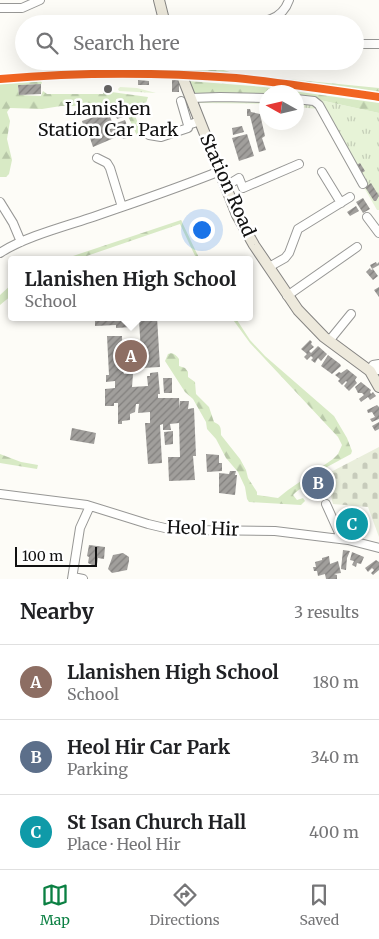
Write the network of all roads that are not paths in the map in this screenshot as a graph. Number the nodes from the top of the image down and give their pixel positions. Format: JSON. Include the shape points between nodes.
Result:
{"nodes":[{"id":1,"x":40,"y":0,"type":"edge"},
{"id":2,"x":159,"y":0,"type":"edge"},
{"id":3,"x":289,"y":0,"type":"edge"},
{"id":4,"x":0,"y":8,"type":"edge"},
{"id":5,"x":163,"y":15,"type":"edge"},
{"id":6,"x":280,"y":15,"type":"edge"},
{"id":7,"x":379,"y":44,"type":"edge"},
{"id":8,"x":364,"y":45,"type":"edge"},
{"id":9,"x":179,"y":70,"type":"edge"},
{"id":10,"x":259,"y":98,"type":"edge"},
{"id":11,"x":186,"y":100,"type":"junction"},
{"id":12,"x":304,"y":100,"type":"edge"},
{"id":13,"x":200,"y":121,"type":"junction"},
{"id":14,"x":188,"y":124,"type":"junction"},
{"id":15,"x":149,"y":135,"type":"dead end"},
{"id":16,"x":97,"y":158,"type":"dead end"},
{"id":17,"x":299,"y":164,"type":"dead end"},
{"id":18,"x":220,"y":171,"type":"junction"},
{"id":19,"x":322,"y":172,"type":"dead end"},
{"id":20,"x":363,"y":184,"type":"dead end"},
{"id":21,"x":226,"y":186,"type":"junction"},
{"id":22,"x":350,"y":198,"type":"dead end"},
{"id":23,"x":0,"y":202,"type":"edge"},
{"id":24,"x":341,"y":203,"type":"junction"},
{"id":25,"x":122,"y":207,"type":"junction"},
{"id":26,"x":367,"y":217,"type":"dead end"},
{"id":27,"x":379,"y":234,"type":"edge"},
{"id":28,"x":21,"y":242,"type":"junction"},
{"id":29,"x":357,"y":247,"type":"dead end"},
{"id":30,"x":0,"y":253,"type":"edge"},
{"id":31,"x":269,"y":267,"type":"junction"},
{"id":32,"x":287,"y":296,"type":"junction"},
{"id":33,"x":351,"y":314,"type":"dead end"},
{"id":34,"x":329,"y":341,"type":"junction"},
{"id":35,"x":374,"y":369,"type":"edge"},
{"id":36,"x":379,"y":387,"type":"edge"},
{"id":37,"x":0,"y":494,"type":"edge"},
{"id":38,"x":326,"y":504,"type":"dead end"},
{"id":39,"x":90,"y":506,"type":"junction"},
{"id":40,"x":340,"y":538,"type":"junction"},
{"id":41,"x":379,"y":548,"type":"edge"},
{"id":42,"x":72,"y":578,"type":"edge"},
{"id":43,"x":83,"y":579,"type":"edge"}],
"edges":[{"from":1,"to":4,"type":"street","via":[[22,8]]},
{"from":2,"to":5,"type":"main road"},
{"from":3,"to":6,"type":"street"},
{"from":7,"to":8,"type":"street"},
{"from":9,"to":11,"type":"main road","name":"Station Road"},
{"from":10,"to":11,"type":"street"},
{"from":11,"to":13,"type":"main road","name":"Station Road"},
{"from":11,"to":14,"type":"street"},
{"from":12,"to":20,"type":"street","via":[[320,105]]},
{"from":13,"to":14,"type":"street"},
{"from":13,"to":18,"type":"main road","name":"Station Road"},
{"from":14,"to":15,"type":"street","via":[[188,128],[161,137]]},
{"from":16,"to":25,"type":"street","via":[[110,168]]},
{"from":17,"to":21,"type":"street","via":[[244,188],[240,178]]},
{"from":18,"to":21,"type":"main road","name":"Station Road"},
{"from":18,"to":25,"type":"street"},
{"from":19,"to":24,"type":"street"},
{"from":21,"to":31,"type":"main road","name":"Station Road","via":[[243,227]]},
{"from":22,"to":24,"type":"street"},
{"from":23,"to":28,"type":"street"},
{"from":24,"to":31,"type":"street","via":[[298,229],[289,254]]},
{"from":25,"to":28,"type":"street"},
{"from":26,"to":27,"type":"street"},
{"from":28,"to":30,"type":"street"},
{"from":29,"to":32,"type":"street"},
{"from":31,"to":32,"type":"main road","name":"Station Road"},
{"from":32,"to":34,"type":"main road","name":"Station Road"},
{"from":33,"to":34,"type":"street"},
{"from":34,"to":35,"type":"main road","name":"Station Road"},
{"from":35,"to":36,"type":"main road","name":"Station Road"},
{"from":37,"to":39,"type":"street","name":"Heol Hir"},
{"from":38,"to":40,"type":"street"},
{"from":39,"to":40,"type":"street","name":"Heol Hir","via":[[176,530],[266,530]]},
{"from":39,"to":42,"type":"street","via":[[80,528]]},
{"from":40,"to":41,"type":"street","name":"Heol Hir"},
{"from":42,"to":43,"type":"street"}]}
